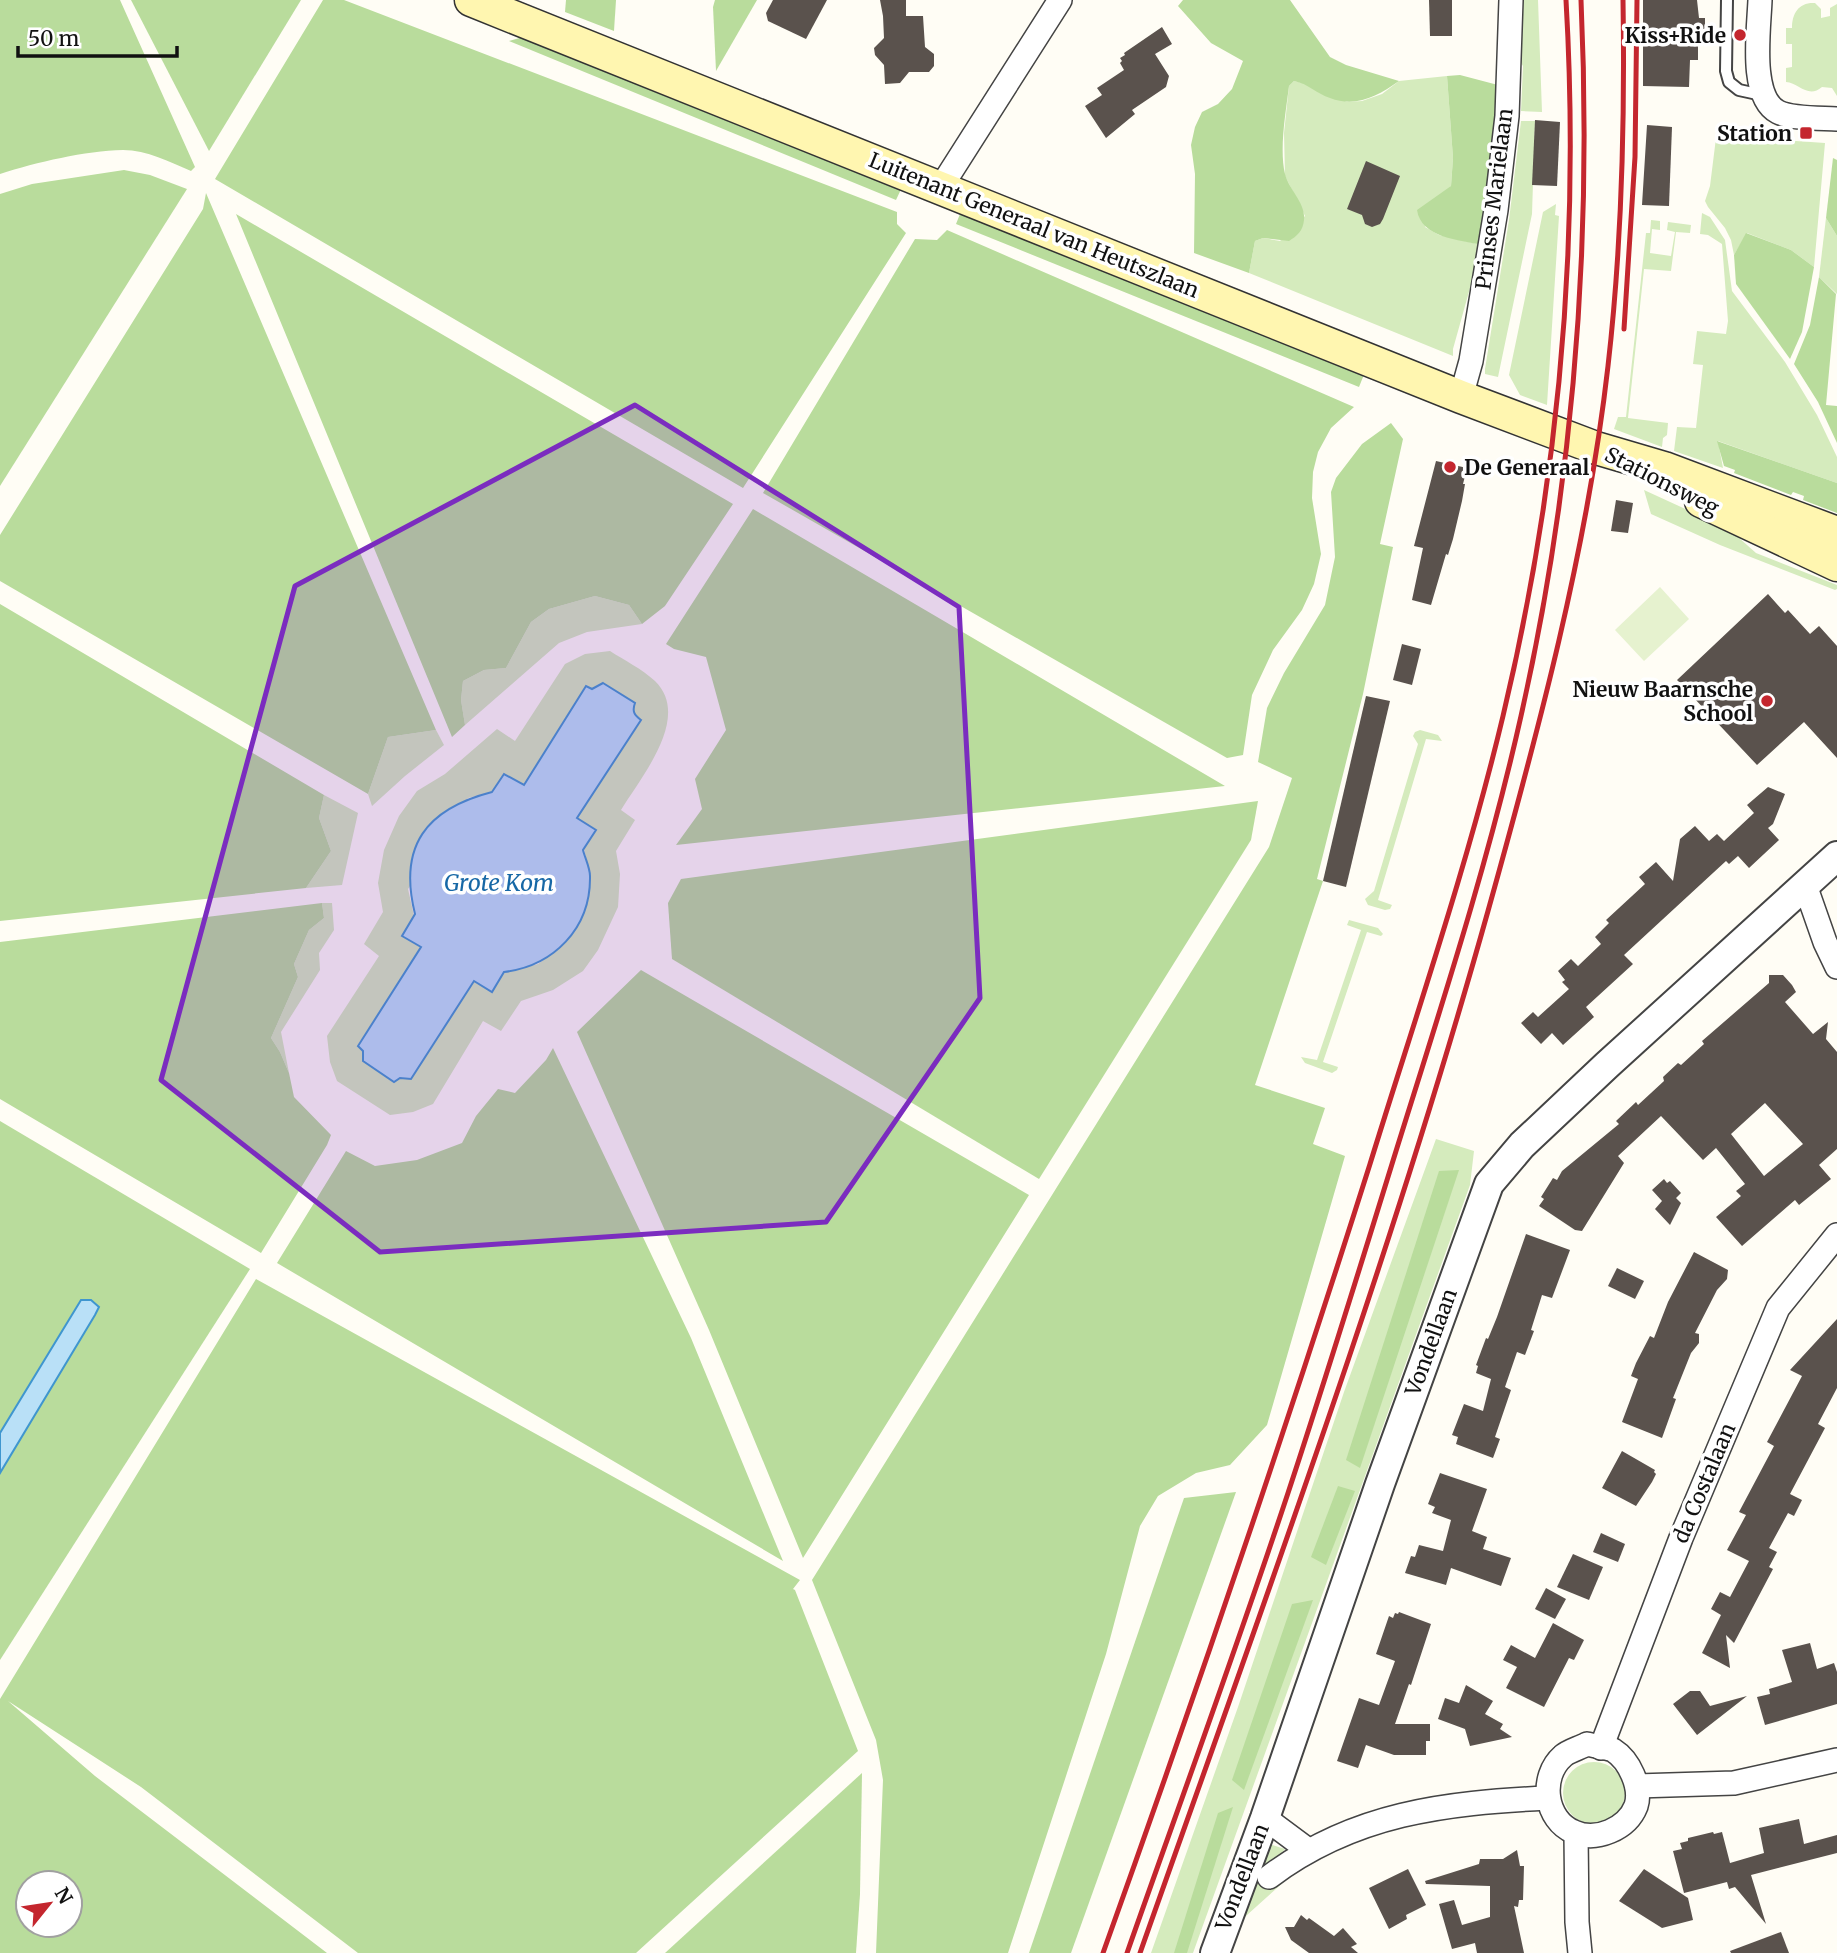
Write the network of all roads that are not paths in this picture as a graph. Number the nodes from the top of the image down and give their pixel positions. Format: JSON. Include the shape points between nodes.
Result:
{"nodes":[{"id":1,"x":471,"y":0,"type":"edge"},
{"id":2,"x":1060,"y":0,"type":"edge"},
{"id":3,"x":1511,"y":0,"type":"edge"},
{"id":4,"x":1727,"y":0,"type":"edge"},
{"id":5,"x":1760,"y":0,"type":"edge"},
{"id":6,"x":1762,"y":95,"type":"junction"},
{"id":7,"x":1837,"y":119,"type":"edge"},
{"id":8,"x":941,"y":187,"type":"junction"},
{"id":9,"x":1461,"y":397,"type":"junction"},
{"id":10,"x":1597,"y":448,"type":"junction"},
{"id":11,"x":1837,"y":533,"type":"edge"},
{"id":12,"x":1837,"y":565,"type":"edge"},
{"id":13,"x":1837,"y":856,"type":"edge"},
{"id":14,"x":1805,"y":885,"type":"junction"},
{"id":15,"x":1837,"y":967,"type":"edge"},
{"id":16,"x":1837,"y":1235,"type":"edge"},
{"id":17,"x":1601,"y":1748,"type":"junction"},
{"id":18,"x":1837,"y":1760,"type":"edge"},
{"id":19,"x":1637,"y":1786,"type":"junction"},
{"id":20,"x":1547,"y":1798,"type":"junction"},
{"id":21,"x":1265,"y":1818,"type":"junction"},
{"id":22,"x":1576,"y":1833,"type":"junction"},
{"id":23,"x":1308,"y":1850,"type":"junction"},
{"id":24,"x":1269,"y":1877,"type":"dead end"},
{"id":25,"x":1214,"y":1953,"type":"edge"},
{"id":26,"x":1580,"y":1953,"type":"edge"}],
"edges":[{"from":1,"to":8,"type":"main road","name":"Luitenant Generaal van Heutszlaan"},
{"from":2,"to":8,"type":"street"},
{"from":3,"to":9,"type":"street","name":"Prinses Marielaan","via":[[1507,116],[1496,210]]},
{"from":4,"to":6,"type":"lane","via":[[1729,82],[1739,90]]},
{"from":5,"to":6,"type":"street"},
{"from":6,"to":7,"type":"street","via":[[1780,113]]},
{"from":8,"to":9,"type":"main road","name":"Luitenant Generaal van Heutszlaan"},
{"from":9,"to":10,"type":"main road","name":"Luitenant Generaal van Heutszlaan"},
{"from":10,"to":11,"type":"main road","name":"Stationsweg","via":[[1664,468]]},
{"from":10,"to":12,"type":"main road","name":"Stationsweg"},
{"from":13,"to":14,"type":"street","name":"Vondellaan"},
{"from":14,"to":15,"type":"street"},
{"from":14,"to":21,"type":"street","name":"Vondellaan","via":[[1522,1145],[1489,1184]]},
{"from":16,"to":17,"type":"street","name":"da Costalaan","via":[[1778,1308],[1681,1538]]},
{"from":17,"to":19,"type":"street","via":[[1612,1750],[1627,1763]]},
{"from":17,"to":20,"type":"street","via":[[1587,1744],[1563,1756],[1551,1774]]},
{"from":18,"to":19,"type":"street","via":[[1734,1783]]},
{"from":19,"to":22,"type":"street","via":[[1636,1805],[1624,1823],[1592,1837]]},
{"from":20,"to":22,"type":"street","via":[[1553,1814]]},
{"from":20,"to":23,"type":"street","via":[[1472,1802],[1386,1819]]},
{"from":21,"to":23,"type":"street"},
{"from":21,"to":25,"type":"street","name":"Vondellaan"},
{"from":22,"to":26,"type":"street"},
{"from":23,"to":24,"type":"street"}]}
